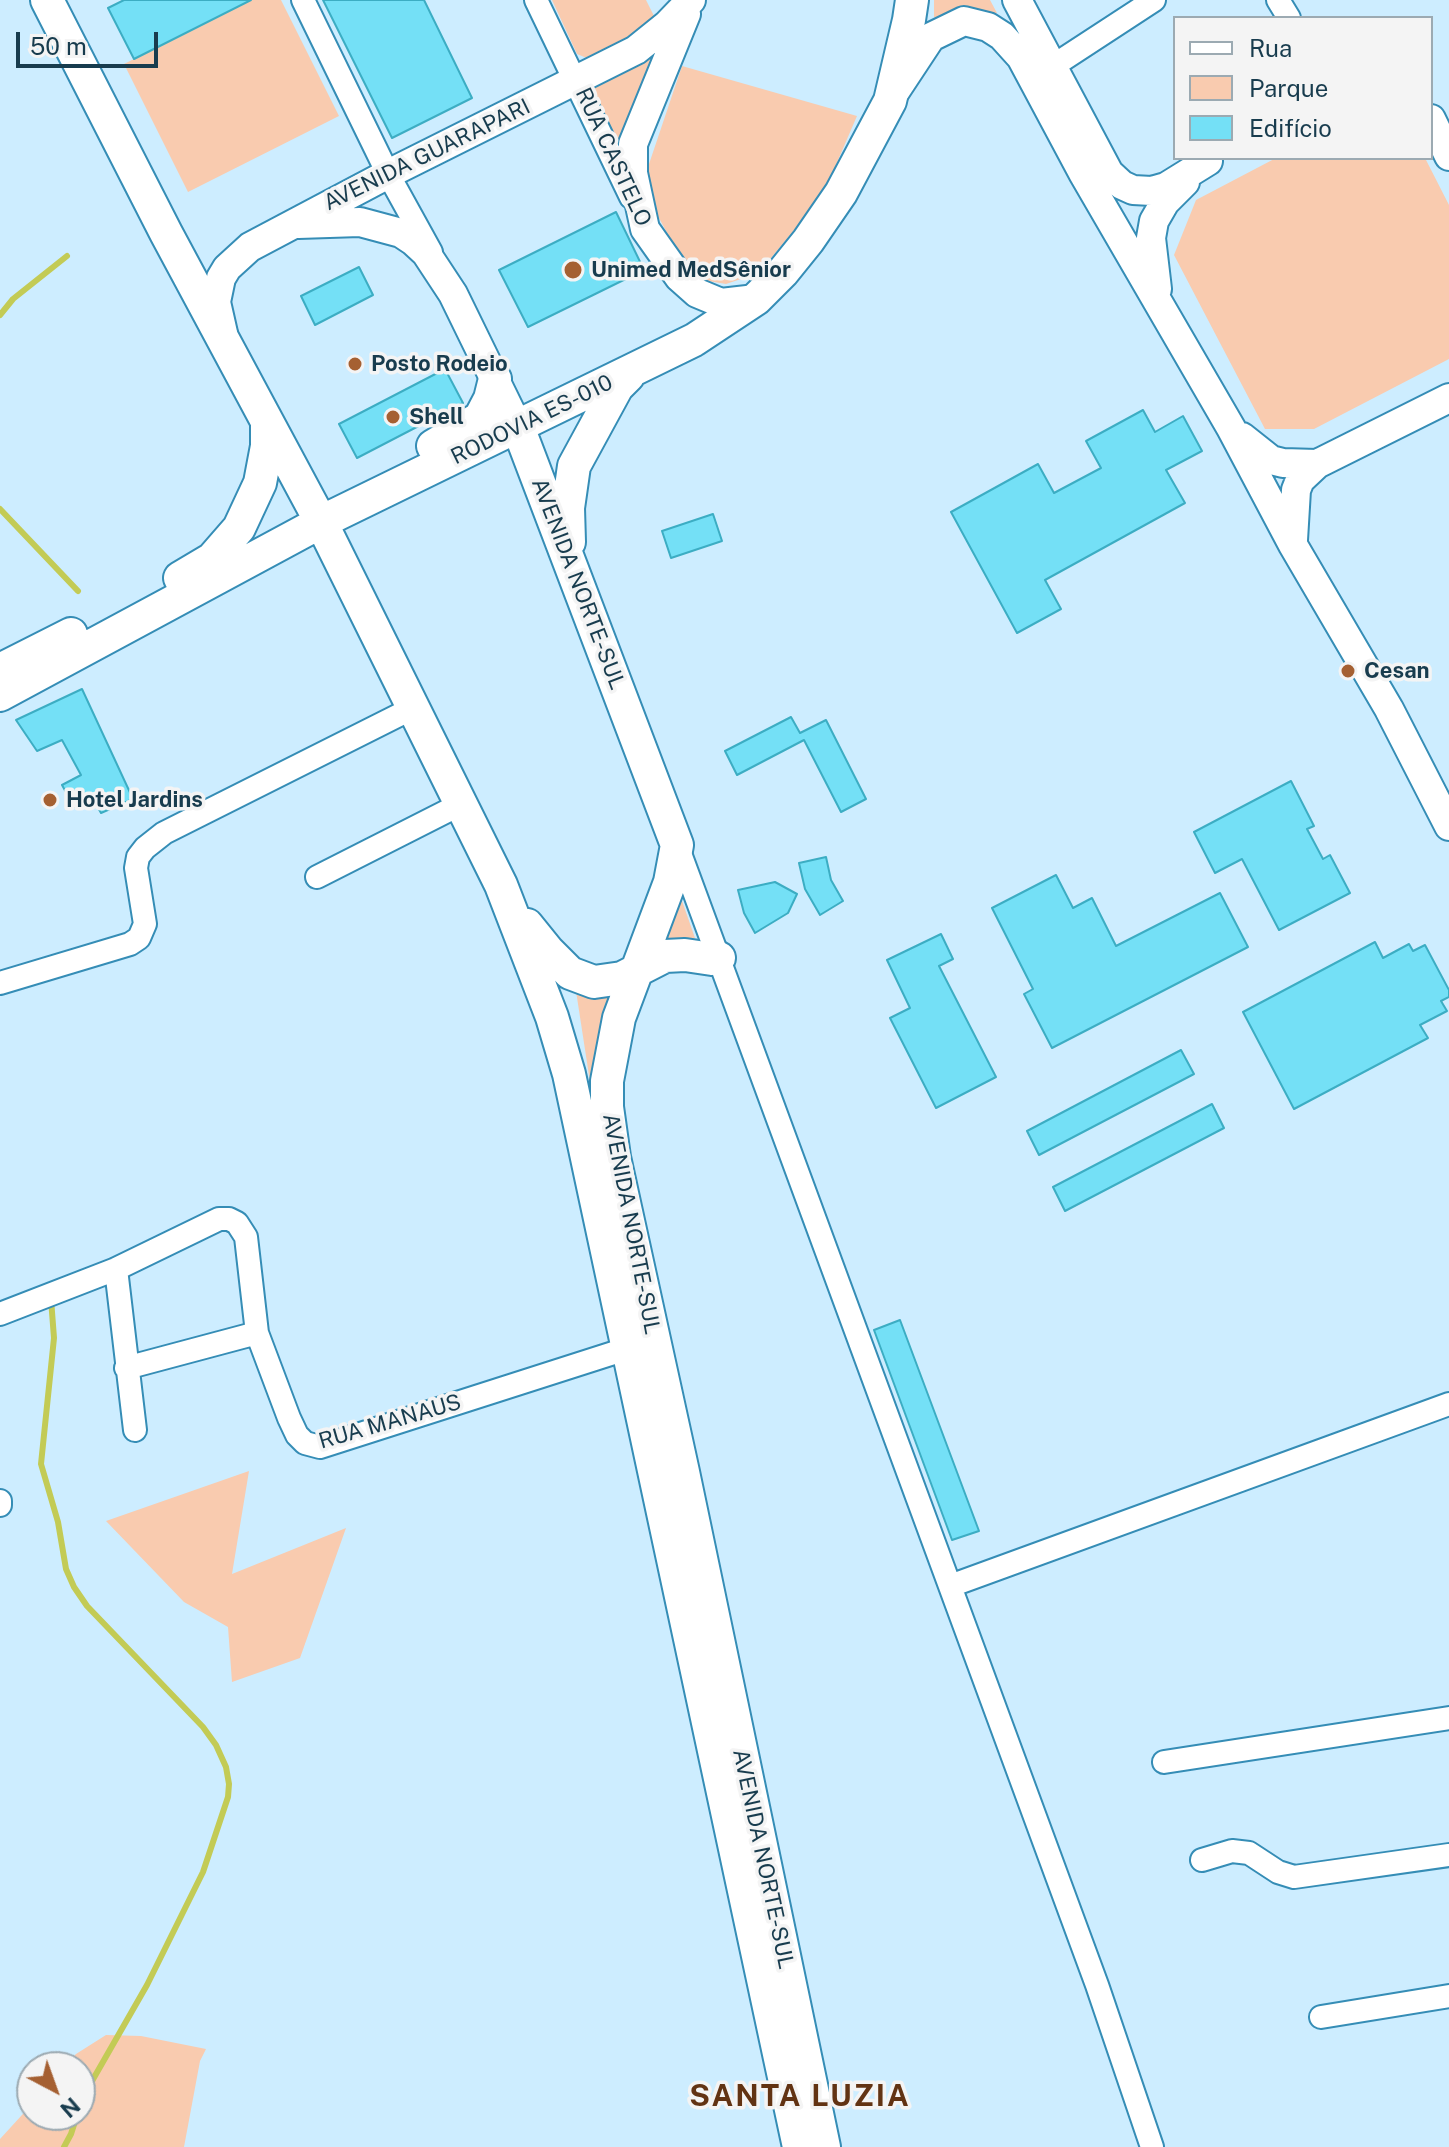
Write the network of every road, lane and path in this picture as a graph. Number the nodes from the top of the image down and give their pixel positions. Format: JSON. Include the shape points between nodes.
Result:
{"nodes":[{"id":1,"x":47,"y":0,"type":"edge"},
{"id":2,"x":303,"y":0,"type":"edge"},
{"id":3,"x":536,"y":0,"type":"edge"},
{"id":4,"x":692,"y":0,"type":"edge"},
{"id":5,"x":912,"y":0,"type":"edge"},
{"id":6,"x":1017,"y":0,"type":"edge"},
{"id":7,"x":1154,"y":0,"type":"edge"},
{"id":8,"x":1053,"y":66,"type":"junction"},
{"id":9,"x":577,"y":81,"type":"junction"},
{"id":10,"x":890,"y":101,"type":"junction"},
{"id":11,"x":1433,"y":123,"type":"edge"},
{"id":12,"x":1449,"y":156,"type":"edge"},
{"id":13,"x":1208,"y":160,"type":"edge"},
{"id":14,"x":1209,"y":160,"type":"edge"},
{"id":15,"x":388,"y":174,"type":"junction"},
{"id":16,"x":289,"y":224,"type":"junction"},
{"id":17,"x":645,"y":229,"type":"junction"},
{"id":18,"x":453,"y":294,"type":"junction"},
{"id":19,"x":756,"y":299,"type":"junction"},
{"id":20,"x":1158,"y":303,"type":"junction"},
{"id":21,"x":226,"y":343,"type":"junction"},
{"id":22,"x":636,"y":368,"type":"junction"},
{"id":23,"x":495,"y":379,"type":"junction"},
{"id":24,"x":1449,"y":398,"type":"edge"},
{"id":25,"x":267,"y":419,"type":"junction"},
{"id":26,"x":518,"y":427,"type":"junction"},
{"id":27,"x":1231,"y":428,"type":"junction"},
{"id":28,"x":1317,"y":464,"type":"junction"},
{"id":29,"x":364,"y":501,"type":"junction"},
{"id":30,"x":321,"y":522,"type":"junction"},
{"id":31,"x":1293,"y":545,"type":"junction"},
{"id":32,"x":570,"y":565,"type":"junction"},
{"id":33,"x":0,"y":670,"type":"edge"},
{"id":34,"x":0,"y":695,"type":"edge"},
{"id":35,"x":413,"y":708,"type":"junction"},
{"id":36,"x":461,"y":804,"type":"junction"},
{"id":37,"x":1449,"y":826,"type":"edge"},
{"id":38,"x":677,"y":845,"type":"junction"},
{"id":39,"x":317,"y":877,"type":"dead end"},
{"id":40,"x":501,"y":885,"type":"junction"},
{"id":41,"x":719,"y":958,"type":"junction"},
{"id":42,"x":635,"y":973,"type":"junction"},
{"id":43,"x":0,"y":983,"type":"edge"},
{"id":44,"x":116,"y":1269,"type":"junction"},
{"id":45,"x":0,"y":1314,"type":"edge"},
{"id":46,"x":257,"y":1333,"type":"junction"},
{"id":47,"x":626,"y":1349,"type":"junction"},
{"id":48,"x":126,"y":1368,"type":"junction"},
{"id":49,"x":1449,"y":1404,"type":"edge"},
{"id":50,"x":135,"y":1430,"type":"dead end"},
{"id":51,"x":950,"y":1586,"type":"junction"},
{"id":52,"x":1449,"y":1718,"type":"edge"},
{"id":53,"x":1164,"y":1762,"type":"dead end"},
{"id":54,"x":1449,"y":1855,"type":"edge"},
{"id":55,"x":1202,"y":1860,"type":"dead end"},
{"id":56,"x":1449,"y":1996,"type":"edge"},
{"id":57,"x":1321,"y":2017,"type":"dead end"},
{"id":58,"x":789,"y":2102,"type":"junction"},
{"id":59,"x":818,"y":2146,"type":"edge"},
{"id":60,"x":786,"y":2147,"type":"edge"},
{"id":61,"x":1152,"y":2147,"type":"edge"}],
"edges":[{"from":1,"to":21,"type":"main road"},
{"from":2,"to":15,"type":"street"},
{"from":3,"to":9,"type":"street","name":"RUA CASTELO"},
{"from":4,"to":9,"type":"street","name":"AVENIDA GUARAPARI","via":[[636,50]]},
{"from":4,"to":17,"type":"street","name":"AVENIDA GUARAPARI","via":[[633,144],[633,173]]},
{"from":5,"to":10,"type":"main road","name":"RODOVIA ES-010"},
{"from":6,"to":8,"type":"street"},
{"from":7,"to":8,"type":"street"},
{"from":8,"to":13,"type":"street","via":[[1109,173],[1122,185],[1152,191],[1166,187]]},
{"from":9,"to":15,"type":"street","name":"AVENIDA GUARAPARI"},
{"from":9,"to":17,"type":"street","name":"RUA CASTELO"},
{"from":10,"to":19,"type":"main road","name":"RODOVIA ES-010","via":[[833,205]]},
{"from":10,"to":20,"type":"street","via":[[931,37],[950,25],[964,21],[1002,36],[1035,79]]},
{"from":11,"to":12,"type":"street"},
{"from":14,"to":20,"type":"street","via":[[1165,202],[1154,221]]},
{"from":15,"to":16,"type":"street","name":"AVENIDA GUARAPARI"},
{"from":15,"to":18,"type":"street"},
{"from":16,"to":18,"type":"street","name":"AVENIDA NORTE-SUL","via":[[360,222],[401,233],[426,253]]},
{"from":16,"to":21,"type":"street","name":"AVENIDA GUARAPARI","via":[[250,247],[221,278],[216,302]]},
{"from":17,"to":19,"type":"street","name":"RUA CASTELO","via":[[697,293],[721,303]]},
{"from":18,"to":23,"type":"street","name":"AVENIDA NORTE-SUL"},
{"from":19,"to":22,"type":"main road","name":"RODOVIA ES-010","via":[[694,340]]},
{"from":20,"to":27,"type":"street"},
{"from":21,"to":25,"type":"main road"},
{"from":22,"to":26,"type":"main road","name":"RODOVIA ES-010"},
{"from":22,"to":32,"type":"main road","via":[[617,387],[574,466],[568,508]]},
{"from":23,"to":26,"type":"street","name":"AVENIDA NORTE-SUL"},
{"from":23,"to":29,"type":"main road","via":[[480,418],[375,479]]},
{"from":24,"to":28,"type":"street"},
{"from":25,"to":30,"type":"main road"},
{"from":25,"to":33,"type":"main road","via":[[260,483],[239,528],[212,559]]},
{"from":26,"to":29,"type":"main road","name":"RODOVIA ES-010"},
{"from":26,"to":32,"type":"main road","name":"AVENIDA NORTE-SUL"},
{"from":27,"to":28,"type":"street","via":[[1271,460]]},
{"from":27,"to":31,"type":"street"},
{"from":28,"to":31,"type":"street","via":[[1296,490]]},
{"from":29,"to":30,"type":"main road","name":"RODOVIA ES-010"},
{"from":30,"to":34,"type":"main road","name":"RODOVIA ES-010"},
{"from":30,"to":35,"type":"main road","name":"AVENIDA NORTE-SUL"},
{"from":31,"to":37,"type":"street","via":[[1389,709]]},
{"from":32,"to":38,"type":"main road","name":"AVENIDA NORTE-SUL"},
{"from":35,"to":36,"type":"main road","name":"AVENIDA NORTE-SUL"},
{"from":35,"to":43,"type":"street","via":[[164,833],[145,848],[136,868],[145,924],[130,944]]},
{"from":36,"to":39,"type":"street"},
{"from":36,"to":40,"type":"main road","name":"AVENIDA NORTE-SUL"},
{"from":38,"to":41,"type":"street"},
{"from":38,"to":42,"type":"main road","name":"AVENIDA NORTE-SUL","via":[[670,882]]},
{"from":40,"to":42,"type":"main road","via":[[538,940],[570,973],[594,982]]},
{"from":40,"to":47,"type":"main road","name":"AVENIDA NORTE-SUL","via":[[569,1074]]},
{"from":41,"to":42,"type":"main road","via":[[665,956]]},
{"from":41,"to":51,"type":"street"},
{"from":42,"to":59,"type":"main road","name":"AVENIDA NORTE-SUL","via":[[609,1069],[610,1130]]},
{"from":44,"to":45,"type":"street"},
{"from":44,"to":46,"type":"street","name":"RUA MANAUS","via":[[219,1219],[237,1223],[246,1237]]},
{"from":44,"to":48,"type":"street"},
{"from":46,"to":47,"type":"street","name":"RUA MANAUS","via":[[297,1435],[320,1447]]},
{"from":46,"to":48,"type":"street"},
{"from":47,"to":58,"type":"main road","name":"AVENIDA NORTE-SUL"},
{"from":48,"to":50,"type":"street"},
{"from":49,"to":51,"type":"street"},
{"from":51,"to":61,"type":"street"},
{"from":52,"to":53,"type":"street"},
{"from":54,"to":55,"type":"street","via":[[1294,1877],[1249,1853],[1232,1851]]},
{"from":56,"to":57,"type":"street"},
{"from":58,"to":59,"type":"main road","name":"AVENIDA NORTE-SUL"},
{"from":58,"to":60,"type":"main road"}]}
